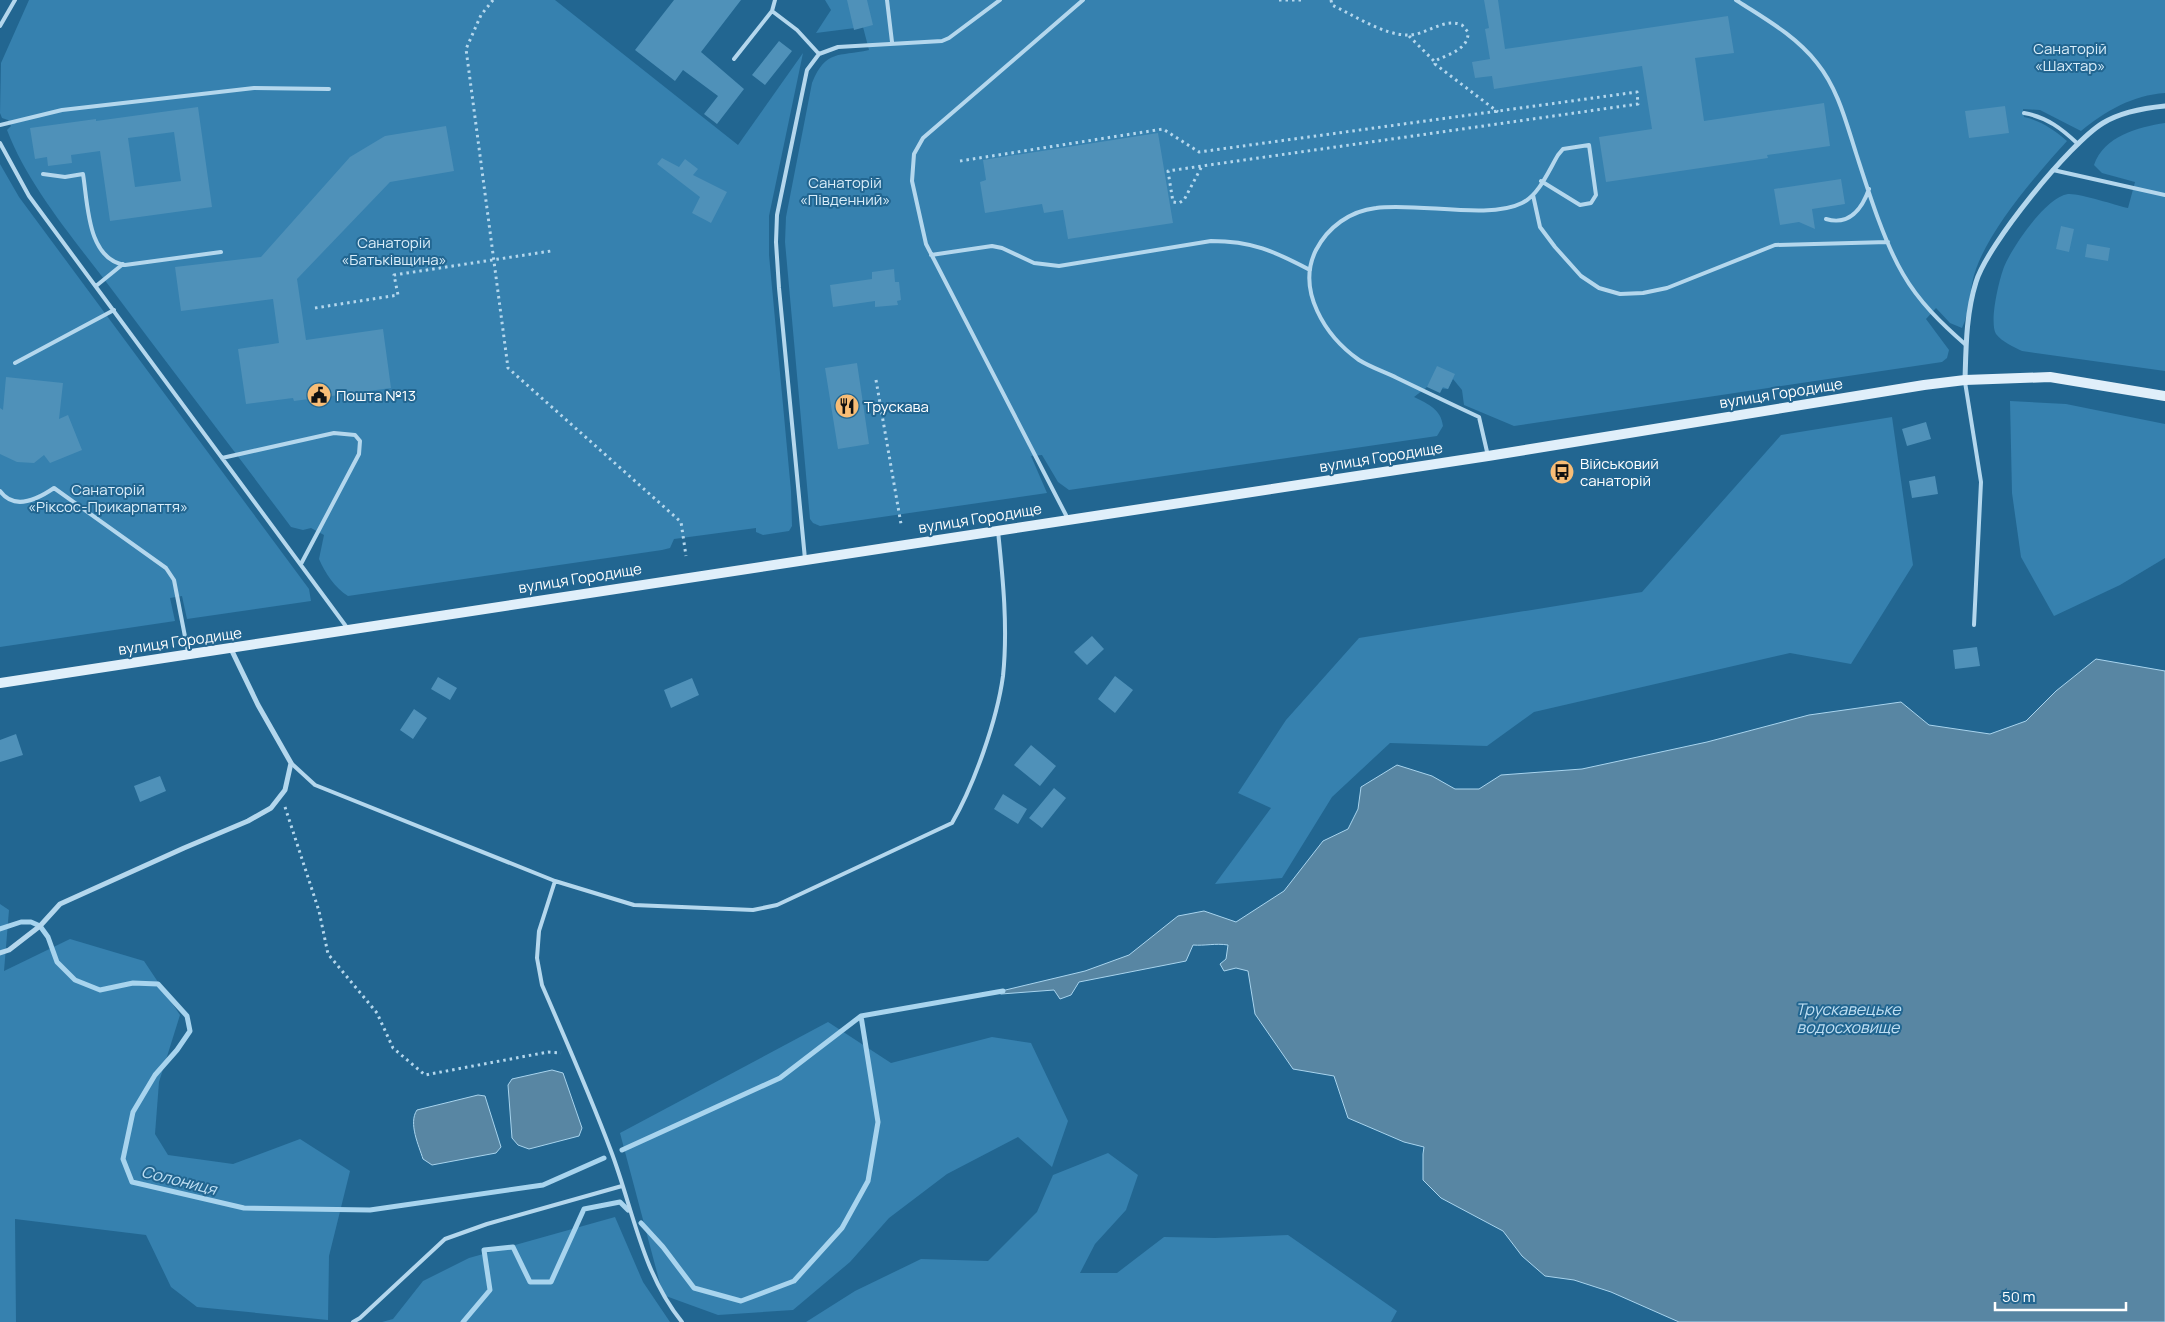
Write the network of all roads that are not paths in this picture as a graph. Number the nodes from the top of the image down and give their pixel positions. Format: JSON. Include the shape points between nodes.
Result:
{"nodes":[{"id":1,"x":15,"y":0,"type":"edge"},
{"id":2,"x":775,"y":0,"type":"edge"},
{"id":3,"x":887,"y":0,"type":"edge"},
{"id":4,"x":1000,"y":0,"type":"edge"},
{"id":5,"x":1083,"y":0,"type":"edge"},
{"id":6,"x":1736,"y":0,"type":"edge"},
{"id":7,"x":772,"y":12,"type":"junction"},
{"id":8,"x":0,"y":26,"type":"edge"},
{"id":9,"x":892,"y":42,"type":"junction"},
{"id":10,"x":819,"y":54,"type":"junction"},
{"id":11,"x":734,"y":59,"type":"dead end"},
{"id":12,"x":329,"y":89,"type":"dead end"},
{"id":13,"x":2165,"y":106,"type":"edge"},
{"id":14,"x":2024,"y":113,"type":"dead end"},
{"id":15,"x":0,"y":125,"type":"edge"},
{"id":16,"x":0,"y":143,"type":"edge"},
{"id":17,"x":2078,"y":144,"type":"junction"},
{"id":18,"x":2054,"y":170,"type":"junction"},
{"id":19,"x":44,"y":174,"type":"dead end"},
{"id":20,"x":1541,"y":181,"type":"junction"},
{"id":21,"x":1869,"y":189,"type":"junction"},
{"id":22,"x":1533,"y":195,"type":"junction"},
{"id":23,"x":2165,"y":195,"type":"edge"},
{"id":24,"x":1826,"y":219,"type":"dead end"},
{"id":25,"x":1888,"y":242,"type":"junction"},
{"id":26,"x":221,"y":252,"type":"dead end"},
{"id":27,"x":932,"y":255,"type":"junction"},
{"id":28,"x":124,"y":264,"type":"junction"},
{"id":29,"x":1310,"y":270,"type":"junction"},
{"id":30,"x":96,"y":286,"type":"junction"},
{"id":31,"x":114,"y":310,"type":"junction"},
{"id":32,"x":1966,"y":345,"type":"junction"},
{"id":33,"x":15,"y":363,"type":"dead end"},
{"id":34,"x":1965,"y":380,"type":"junction"},
{"id":35,"x":2165,"y":396,"type":"edge"},
{"id":36,"x":1488,"y":456,"type":"junction"},
{"id":37,"x":222,"y":458,"type":"junction"},
{"id":38,"x":0,"y":491,"type":"edge"},
{"id":39,"x":1069,"y":519,"type":"junction"},
{"id":40,"x":998,"y":531,"type":"junction"},
{"id":41,"x":805,"y":559,"type":"junction"},
{"id":42,"x":301,"y":564,"type":"junction"},
{"id":43,"x":1974,"y":625,"type":"dead end"},
{"id":44,"x":348,"y":629,"type":"junction"},
{"id":45,"x":231,"y":649,"type":"junction"},
{"id":46,"x":188,"y":654,"type":"junction"},
{"id":47,"x":0,"y":683,"type":"edge"},
{"id":48,"x":291,"y":763,"type":"junction"},
{"id":49,"x":555,"y":882,"type":"junction"},
{"id":50,"x":0,"y":953,"type":"edge"},
{"id":51,"x":622,"y":1186,"type":"junction"},
{"id":52,"x":353,"y":1322,"type":"edge"},
{"id":53,"x":682,"y":1322,"type":"edge"}],
"edges":[{"from":1,"to":8,"type":"lane"},
{"from":2,"to":7,"type":"lane"},
{"from":3,"to":9,"type":"lane"},
{"from":4,"to":9,"type":"lane","via":[[942,41]]},
{"from":5,"to":27,"type":"lane","via":[[923,138],[914,154],[912,181],[924,236]]},
{"from":6,"to":21,"type":"lane","via":[[1796,39],[1818,63],[1843,112]]},
{"from":7,"to":10,"type":"lane","via":[[797,30]]},
{"from":7,"to":11,"type":"lane"},
{"from":9,"to":10,"type":"lane","via":[[838,47]]},
{"from":10,"to":41,"type":"lane","via":[[812,62],[806,79],[778,215],[776,242]]},
{"from":12,"to":15,"type":"lane","via":[[254,88],[62,110]]},
{"from":13,"to":17,"type":"street","via":[[2123,114],[2103,123]]},
{"from":14,"to":17,"type":"lane","via":[[2049,120]]},
{"from":16,"to":30,"type":"lane","via":[[29,196]]},
{"from":17,"to":18,"type":"street"},
{"from":18,"to":23,"type":"lane"},
{"from":18,"to":32,"type":"street","via":[[1983,265],[1968,314]]},
{"from":19,"to":28,"type":"lane","via":[[65,177],[83,174],[94,241],[107,258]]},
{"from":20,"to":20,"type":"lane","via":[[1563,150],[1589,145],[1596,195],[1591,203],[1580,205]]},
{"from":20,"to":22,"type":"lane"},
{"from":21,"to":24,"type":"lane","via":[[1849,219]]},
{"from":21,"to":25,"type":"lane"},
{"from":22,"to":25,"type":"lane","via":[[1540,227],[1555,247],[1581,276],[1598,288],[1620,294],[1667,288],[1775,245]]},
{"from":22,"to":29,"type":"lane","via":[[1523,203],[1495,210],[1396,207],[1356,212],[1339,222],[1322,239]]},
{"from":25,"to":32,"type":"lane","via":[[1903,275],[1933,316]]},
{"from":26,"to":28,"type":"lane"},
{"from":27,"to":29,"type":"lane","via":[[992,246],[1034,263],[1059,266],[1211,241],[1234,241],[1258,246]]},
{"from":27,"to":39,"type":"lane"},
{"from":28,"to":30,"type":"lane"},
{"from":29,"to":36,"type":"lane","via":[[1309,282],[1316,309],[1341,344],[1360,360],[1479,417]]},
{"from":30,"to":31,"type":"lane"},
{"from":31,"to":33,"type":"lane"},
{"from":31,"to":37,"type":"lane"},
{"from":32,"to":34,"type":"street"},
{"from":34,"to":35,"type":"street","name":"вулиця Городище","via":[[2050,377]]},
{"from":34,"to":36,"type":"street","name":"вулиця Городище"},
{"from":34,"to":43,"type":"lane","via":[[1981,482]]},
{"from":36,"to":39,"type":"street","name":"вулиця Городище"},
{"from":37,"to":42,"type":"lane"},
{"from":37,"to":42,"type":"lane","via":[[334,433],[355,435],[360,441],[359,454]]},
{"from":38,"to":46,"type":"lane","via":[[14,501],[27,502],[54,488],[166,568],[174,580]]},
{"from":39,"to":40,"type":"street","name":"вулиця Городище"},
{"from":40,"to":41,"type":"street","name":"вулиця Городище"},
{"from":40,"to":49,"type":"lane","via":[[1005,631],[1002,677],[989,733],[964,802],[952,824],[777,905],[753,910],[634,905]]},
{"from":41,"to":44,"type":"street","name":"вулиця Городище"},
{"from":42,"to":44,"type":"lane"},
{"from":44,"to":45,"type":"street","name":"вулиця Городище"},
{"from":45,"to":46,"type":"street","name":"вулиця Городище"},
{"from":45,"to":48,"type":"street"},
{"from":46,"to":47,"type":"street","name":"вулиця Городище"},
{"from":48,"to":49,"type":"lane","via":[[315,785]]},
{"from":48,"to":50,"type":"street","via":[[285,790],[271,808],[248,822],[60,904],[40,926],[9,950]]},
{"from":49,"to":51,"type":"lane","via":[[539,931],[537,958],[542,986],[611,1151]]},
{"from":51,"to":52,"type":"lane","via":[[445,1238]]},
{"from":51,"to":53,"type":"lane","via":[[651,1271],[666,1302]]}]}
